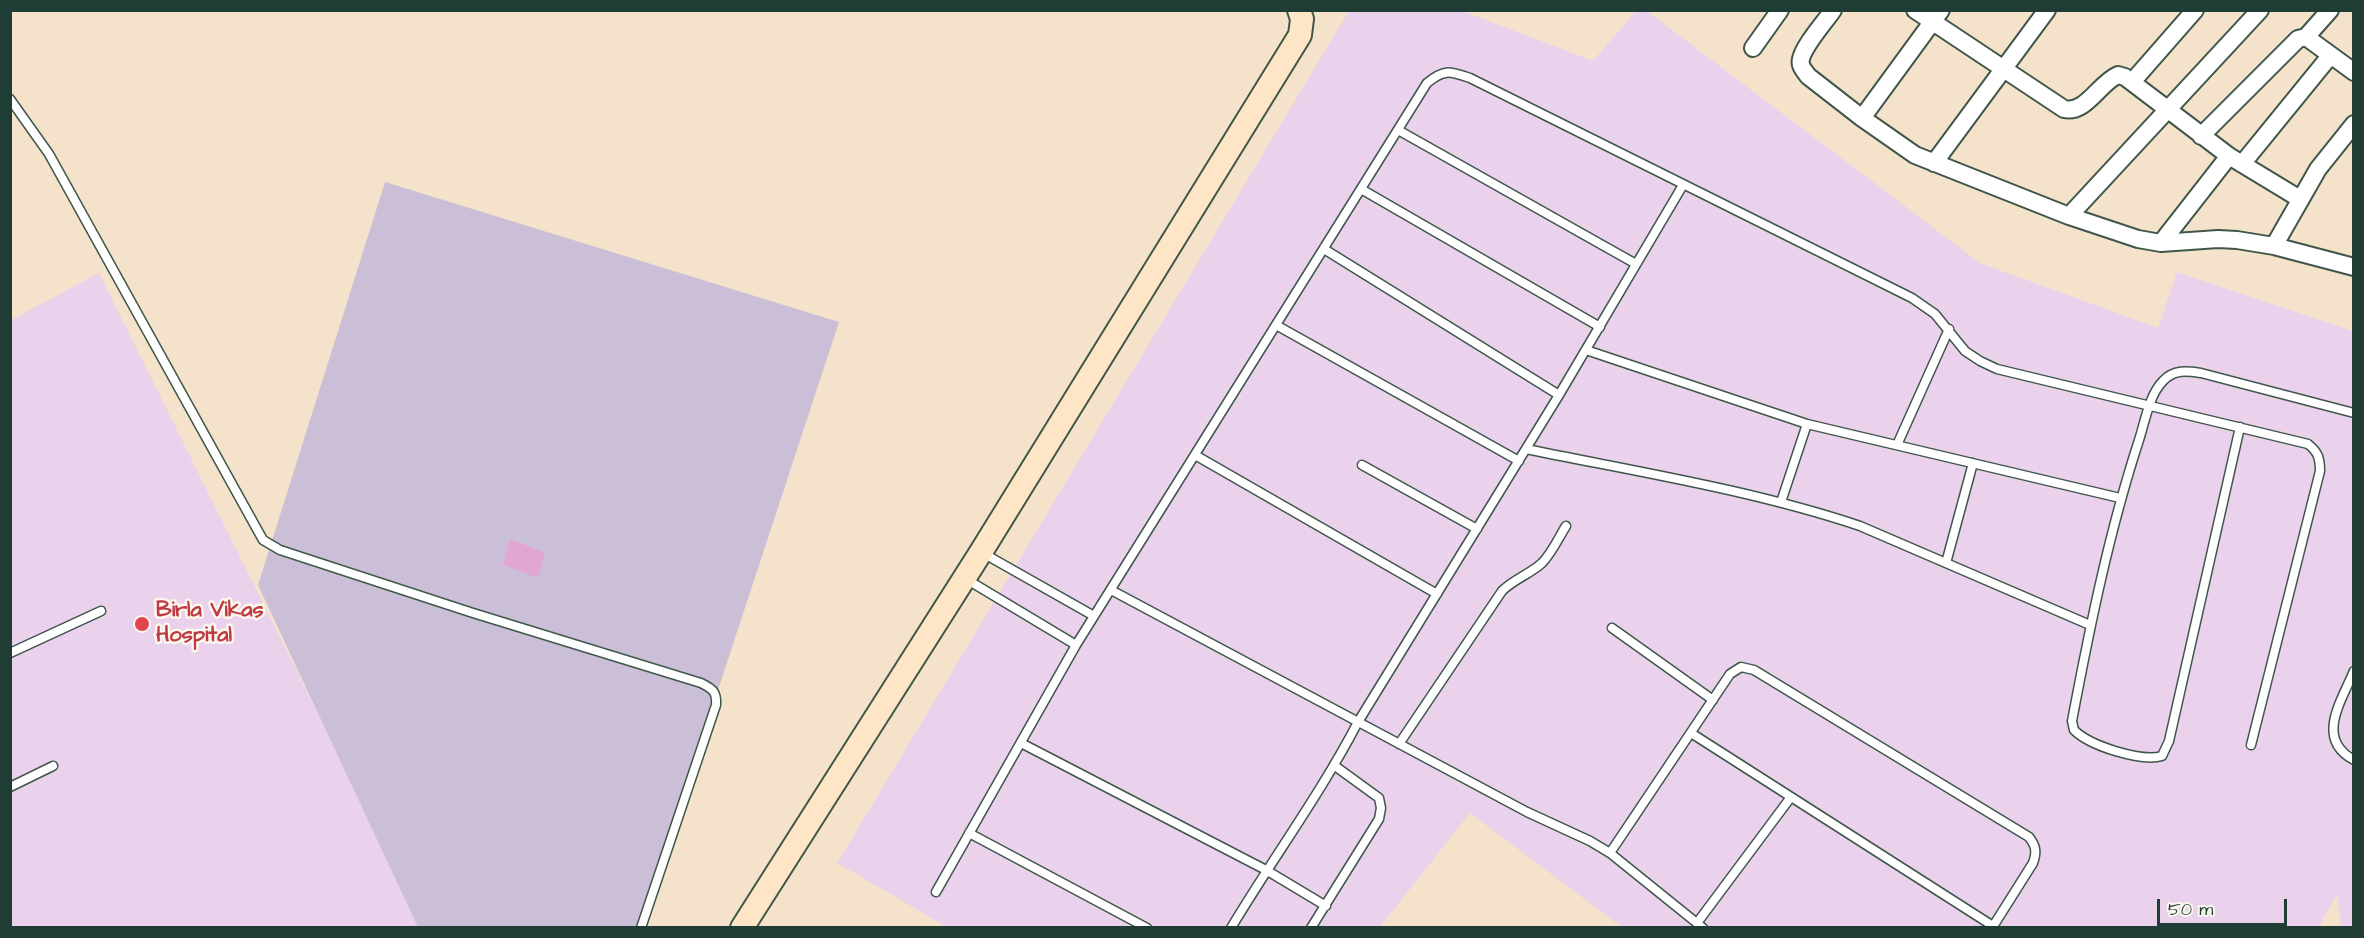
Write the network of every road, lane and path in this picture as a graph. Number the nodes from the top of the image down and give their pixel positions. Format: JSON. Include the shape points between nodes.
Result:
{"nodes":[{"id":1,"x":1780,"y":10,"type":"edge"},
{"id":2,"x":1833,"y":10,"type":"edge"},
{"id":3,"x":1915,"y":10,"type":"edge"},
{"id":4,"x":2047,"y":10,"type":"edge"},
{"id":5,"x":2195,"y":10,"type":"edge"},
{"id":6,"x":2260,"y":10,"type":"edge"},
{"id":7,"x":2330,"y":10,"type":"edge"},
{"id":8,"x":1303,"y":13,"type":"edge"},
{"id":9,"x":1937,"y":16,"type":"edge"},
{"id":10,"x":2306,"y":38,"type":"junction"},
{"id":11,"x":1753,"y":48,"type":"dead end"},
{"id":12,"x":2330,"y":56,"type":"junction"},
{"id":13,"x":2003,"y":68,"type":"junction"},
{"id":14,"x":2354,"y":72,"type":"edge"},
{"id":15,"x":2132,"y":82,"type":"junction"},
{"id":16,"x":10,"y":99,"type":"edge"},
{"id":17,"x":2166,"y":109,"type":"junction"},
{"id":18,"x":1862,"y":118,"type":"junction"},
{"id":19,"x":2354,"y":124,"type":"edge"},
{"id":20,"x":1398,"y":130,"type":"junction"},
{"id":21,"x":2201,"y":136,"type":"junction"},
{"id":22,"x":2235,"y":160,"type":"junction"},
{"id":23,"x":1934,"y":163,"type":"junction"},
{"id":24,"x":1683,"y":185,"type":"junction"},
{"id":25,"x":1361,"y":189,"type":"junction"},
{"id":26,"x":2300,"y":199,"type":"junction"},
{"id":27,"x":2069,"y":216,"type":"junction"},
{"id":28,"x":2161,"y":243,"type":"junction"},
{"id":29,"x":2274,"y":246,"type":"junction"},
{"id":30,"x":1324,"y":249,"type":"junction"},
{"id":31,"x":1636,"y":264,"type":"junction"},
{"id":32,"x":2354,"y":267,"type":"edge"},
{"id":33,"x":1276,"y":326,"type":"junction"},
{"id":34,"x":1600,"y":327,"type":"junction"},
{"id":35,"x":1949,"y":329,"type":"junction"},
{"id":36,"x":1586,"y":350,"type":"junction"},
{"id":37,"x":1559,"y":395,"type":"junction"},
{"id":38,"x":2149,"y":407,"type":"junction"},
{"id":39,"x":2354,"y":413,"type":"edge"},
{"id":40,"x":1807,"y":424,"type":"junction"},
{"id":41,"x":2240,"y":427,"type":"junction"},
{"id":42,"x":1897,"y":445,"type":"junction"},
{"id":43,"x":1526,"y":449,"type":"junction"},
{"id":44,"x":1195,"y":455,"type":"junction"},
{"id":45,"x":1519,"y":461,"type":"junction"},
{"id":46,"x":1973,"y":463,"type":"junction"},
{"id":47,"x":1362,"y":465,"type":"dead end"},
{"id":48,"x":2120,"y":498,"type":"junction"},
{"id":49,"x":1781,"y":502,"type":"junction"},
{"id":50,"x":1566,"y":526,"type":"dead end"},
{"id":51,"x":1477,"y":529,"type":"junction"},
{"id":52,"x":981,"y":552,"type":"junction"},
{"id":53,"x":1946,"y":562,"type":"junction"},
{"id":54,"x":964,"y":578,"type":"junction"},
{"id":55,"x":1111,"y":590,"type":"junction"},
{"id":56,"x":1437,"y":594,"type":"junction"},
{"id":57,"x":102,"y":610,"type":"dead end"},
{"id":58,"x":1094,"y":616,"type":"junction"},
{"id":59,"x":2091,"y":625,"type":"junction"},
{"id":60,"x":1612,"y":628,"type":"dead end"},
{"id":61,"x":1076,"y":645,"type":"junction"},
{"id":62,"x":10,"y":653,"type":"edge"},
{"id":63,"x":2354,"y":671,"type":"edge"},
{"id":64,"x":1713,"y":700,"type":"junction"},
{"id":65,"x":1358,"y":722,"type":"junction"},
{"id":66,"x":1690,"y":733,"type":"junction"},
{"id":67,"x":1021,"y":743,"type":"junction"},
{"id":68,"x":1399,"y":744,"type":"junction"},
{"id":69,"x":2251,"y":745,"type":"dead end"},
{"id":70,"x":2354,"y":760,"type":"edge"},
{"id":71,"x":53,"y":766,"type":"dead end"},
{"id":72,"x":1335,"y":766,"type":"junction"},
{"id":73,"x":10,"y":788,"type":"edge"},
{"id":74,"x":1791,"y":797,"type":"junction"},
{"id":75,"x":969,"y":833,"type":"junction"},
{"id":76,"x":1610,"y":853,"type":"junction"},
{"id":77,"x":1266,"y":870,"type":"junction"},
{"id":78,"x":936,"y":892,"type":"dead end"},
{"id":79,"x":1326,"y":906,"type":"junction"},
{"id":80,"x":1700,"y":925,"type":"edge"},
{"id":81,"x":1992,"y":926,"type":"edge"},
{"id":82,"x":641,"y":927,"type":"edge"},
{"id":83,"x":742,"y":927,"type":"edge"},
{"id":84,"x":1147,"y":927,"type":"edge"},
{"id":85,"x":1231,"y":927,"type":"edge"},
{"id":86,"x":1311,"y":927,"type":"edge"}],
"edges":[{"from":1,"to":11,"type":"street"},
{"from":2,"to":18,"type":"street","via":[[1805,50],[1801,67]]},
{"from":3,"to":9,"type":"street"},
{"from":4,"to":13,"type":"street"},
{"from":5,"to":15,"type":"street"},
{"from":6,"to":17,"type":"street"},
{"from":7,"to":10,"type":"street"},
{"from":8,"to":52,"type":"street","via":[[1300,35]]},
{"from":9,"to":13,"type":"street"},
{"from":9,"to":18,"type":"street"},
{"from":10,"to":12,"type":"street"},
{"from":10,"to":21,"type":"street","via":[[2288,46]]},
{"from":12,"to":14,"type":"street"},
{"from":12,"to":22,"type":"street"},
{"from":13,"to":15,"type":"street","via":[[2052,103],[2071,110],[2080,108],[2118,75]]},
{"from":13,"to":23,"type":"street"},
{"from":15,"to":17,"type":"street"},
{"from":16,"to":82,"type":"lane","via":[[49,154],[263,540],[280,550],[712,688],[717,695],[716,705]]},
{"from":17,"to":21,"type":"street"},
{"from":17,"to":27,"type":"street"},
{"from":18,"to":23,"type":"street"},
{"from":19,"to":26,"type":"street"},
{"from":20,"to":24,"type":"lane","via":[[1427,83],[1439,74],[1453,73]]},
{"from":20,"to":25,"type":"lane"},
{"from":20,"to":31,"type":"lane"},
{"from":21,"to":22,"type":"street"},
{"from":22,"to":26,"type":"street"},
{"from":22,"to":28,"type":"street"},
{"from":23,"to":27,"type":"street"},
{"from":24,"to":31,"type":"lane"},
{"from":24,"to":35,"type":"lane","via":[[1912,298]]},
{"from":25,"to":30,"type":"lane"},
{"from":25,"to":34,"type":"lane"},
{"from":26,"to":29,"type":"street"},
{"from":27,"to":28,"type":"street"},
{"from":28,"to":29,"type":"street","via":[[2218,239]]},
{"from":29,"to":32,"type":"street"},
{"from":30,"to":33,"type":"lane"},
{"from":30,"to":37,"type":"lane"},
{"from":31,"to":34,"type":"lane"},
{"from":33,"to":44,"type":"lane"},
{"from":33,"to":45,"type":"lane"},
{"from":34,"to":36,"type":"lane"},
{"from":35,"to":38,"type":"lane","via":[[1965,351],[1997,369]]},
{"from":35,"to":42,"type":"lane"},
{"from":36,"to":37,"type":"lane"},
{"from":36,"to":40,"type":"lane"},
{"from":37,"to":43,"type":"lane"},
{"from":38,"to":39,"type":"lane","via":[[2161,382],[2183,370]]},
{"from":38,"to":41,"type":"lane"},
{"from":38,"to":48,"type":"lane"},
{"from":40,"to":42,"type":"lane"},
{"from":40,"to":49,"type":"lane"},
{"from":41,"to":59,"type":"lane","via":[[2169,741],[2162,756],[2151,759],[2093,744],[2074,730],[2072,721]]},
{"from":41,"to":69,"type":"lane","via":[[2308,444],[2320,459]]},
{"from":42,"to":46,"type":"lane"},
{"from":43,"to":45,"type":"lane"},
{"from":43,"to":49,"type":"lane"},
{"from":44,"to":55,"type":"lane"},
{"from":44,"to":56,"type":"lane"},
{"from":45,"to":51,"type":"lane"},
{"from":46,"to":48,"type":"lane"},
{"from":46,"to":53,"type":"lane"},
{"from":47,"to":51,"type":"lane"},
{"from":48,"to":59,"type":"lane"},
{"from":49,"to":53,"type":"lane","via":[[1860,526]]},
{"from":50,"to":68,"type":"lane","via":[[1544,561],[1502,591]]},
{"from":51,"to":56,"type":"lane"},
{"from":52,"to":54,"type":"street"},
{"from":52,"to":58,"type":"lane"},
{"from":53,"to":59,"type":"lane"},
{"from":54,"to":61,"type":"lane"},
{"from":54,"to":83,"type":"street"},
{"from":55,"to":58,"type":"lane"},
{"from":55,"to":65,"type":"lane"},
{"from":56,"to":65,"type":"lane"},
{"from":57,"to":62,"type":"lane"},
{"from":58,"to":61,"type":"lane"},
{"from":60,"to":64,"type":"lane"},
{"from":61,"to":67,"type":"lane"},
{"from":63,"to":70,"type":"lane","via":[[2332,732],[2335,744]]},
{"from":64,"to":66,"type":"lane"},
{"from":64,"to":81,"type":"lane","via":[[1730,674],[1741,667],[1754,670],[2029,837],[2035,846],[2033,863]]},
{"from":65,"to":68,"type":"lane"},
{"from":65,"to":72,"type":"lane"},
{"from":66,"to":74,"type":"lane"},
{"from":66,"to":76,"type":"lane"},
{"from":67,"to":75,"type":"lane"},
{"from":67,"to":77,"type":"lane"},
{"from":68,"to":76,"type":"lane"},
{"from":71,"to":73,"type":"lane"},
{"from":72,"to":77,"type":"lane"},
{"from":72,"to":79,"type":"lane","via":[[1378,798],[1381,808],[1379,819]]},
{"from":74,"to":80,"type":"lane"},
{"from":74,"to":81,"type":"lane"},
{"from":75,"to":78,"type":"lane"},
{"from":75,"to":84,"type":"lane"},
{"from":76,"to":80,"type":"lane"},
{"from":77,"to":79,"type":"lane"},
{"from":77,"to":85,"type":"lane"},
{"from":79,"to":86,"type":"lane"}]}
